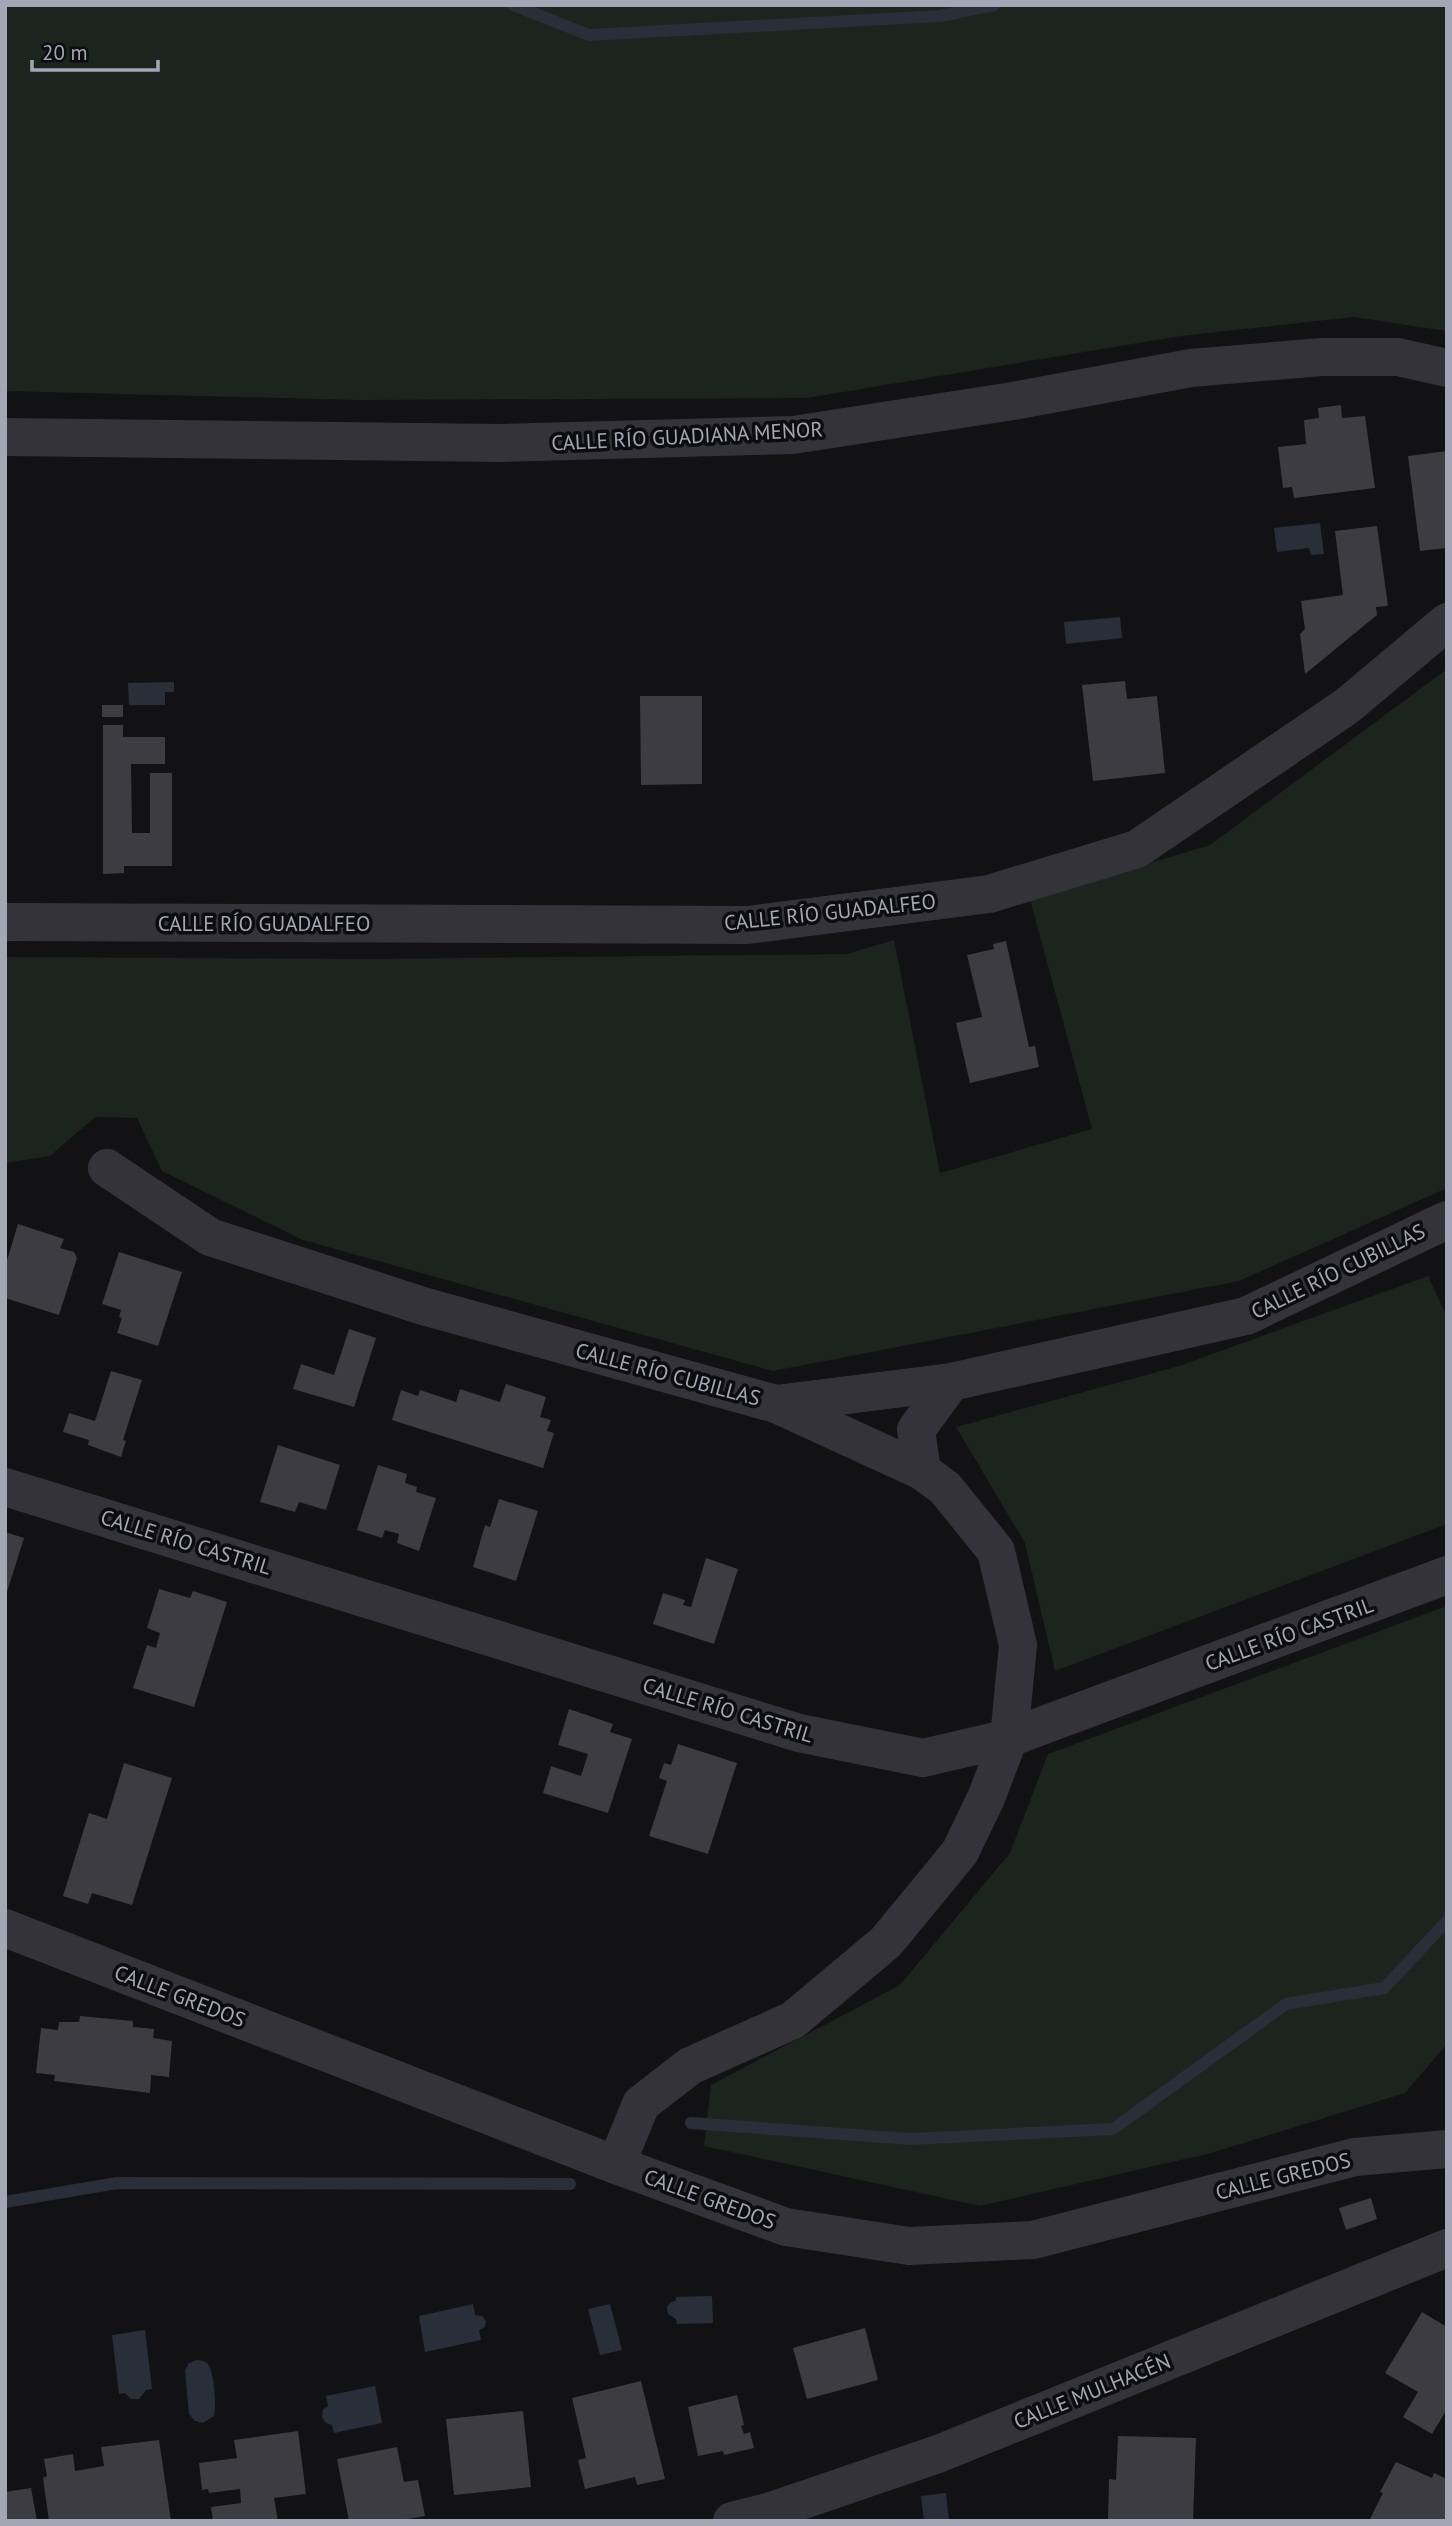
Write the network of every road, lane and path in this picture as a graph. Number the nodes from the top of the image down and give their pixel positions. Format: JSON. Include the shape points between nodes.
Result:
{"nodes":[{"id":1,"x":1447,"y":368,"type":"edge"},
{"id":2,"x":5,"y":437,"type":"edge"},
{"id":3,"x":1447,"y":622,"type":"edge"},
{"id":4,"x":5,"y":922,"type":"edge"},
{"id":5,"x":107,"y":1168,"type":"dead end"},
{"id":6,"x":1447,"y":1220,"type":"edge"},
{"id":7,"x":951,"y":1382,"type":"junction"},
{"id":8,"x":776,"y":1404,"type":"junction"},
{"id":9,"x":922,"y":1471,"type":"junction"},
{"id":10,"x":5,"y":1487,"type":"edge"},
{"id":11,"x":1447,"y":1575,"type":"edge"},
{"id":12,"x":1009,"y":1738,"type":"junction"},
{"id":13,"x":5,"y":1928,"type":"edge"},
{"id":14,"x":1447,"y":2149,"type":"edge"},
{"id":15,"x":616,"y":2165,"type":"junction"},
{"id":16,"x":1447,"y":2248,"type":"edge"},
{"id":17,"x":769,"y":2516,"type":"edge"},
{"id":18,"x":732,"y":2521,"type":"edge"}],
"edges":[{"from":1,"to":2,"type":"street","name":"CALLE RÍO GUADIANA MENOR","via":[[1398,357],[1322,357],[1191,368],[793,435],[501,443]]},
{"from":3,"to":4,"type":"street","name":"CALLE RÍO GUADALFEO","via":[[1347,706],[1137,849],[989,894],[748,925]]},
{"from":5,"to":8,"type":"street","name":"CALLE RÍO CUBILLAS","via":[[210,1237],[423,1306]]},
{"from":6,"to":7,"type":"street","name":"CALLE RÍO CUBILLAS","via":[[1246,1316]]},
{"from":7,"to":8,"type":"street","name":"CALLE RÍO CUBILLAS"},
{"from":7,"to":9,"type":"street","via":[[916,1430]]},
{"from":8,"to":9,"type":"street"},
{"from":9,"to":12,"type":"street","via":[[945,1488],[996,1551],[1018,1645]]},
{"from":10,"to":12,"type":"street","name":"CALLE RÍO CASTRIL","via":[[799,1734],[923,1758]]},
{"from":11,"to":12,"type":"street","name":"CALLE RÍO CASTRIL"},
{"from":12,"to":15,"type":"street","via":[[960,1852],[886,1941],[793,2020],[690,2066],[641,2104]]},
{"from":13,"to":15,"type":"street","name":"CALLE GREDOS"},
{"from":14,"to":15,"type":"street","name":"CALLE GREDOS","via":[[1355,2157],[1033,2240],[909,2246],[786,2227]]},
{"from":16,"to":17,"type":"street","name":"CALLE MULHACÉN","via":[[938,2454]]},
{"from":17,"to":18,"type":"street","name":"CALLE MULHACÉN"}]}
